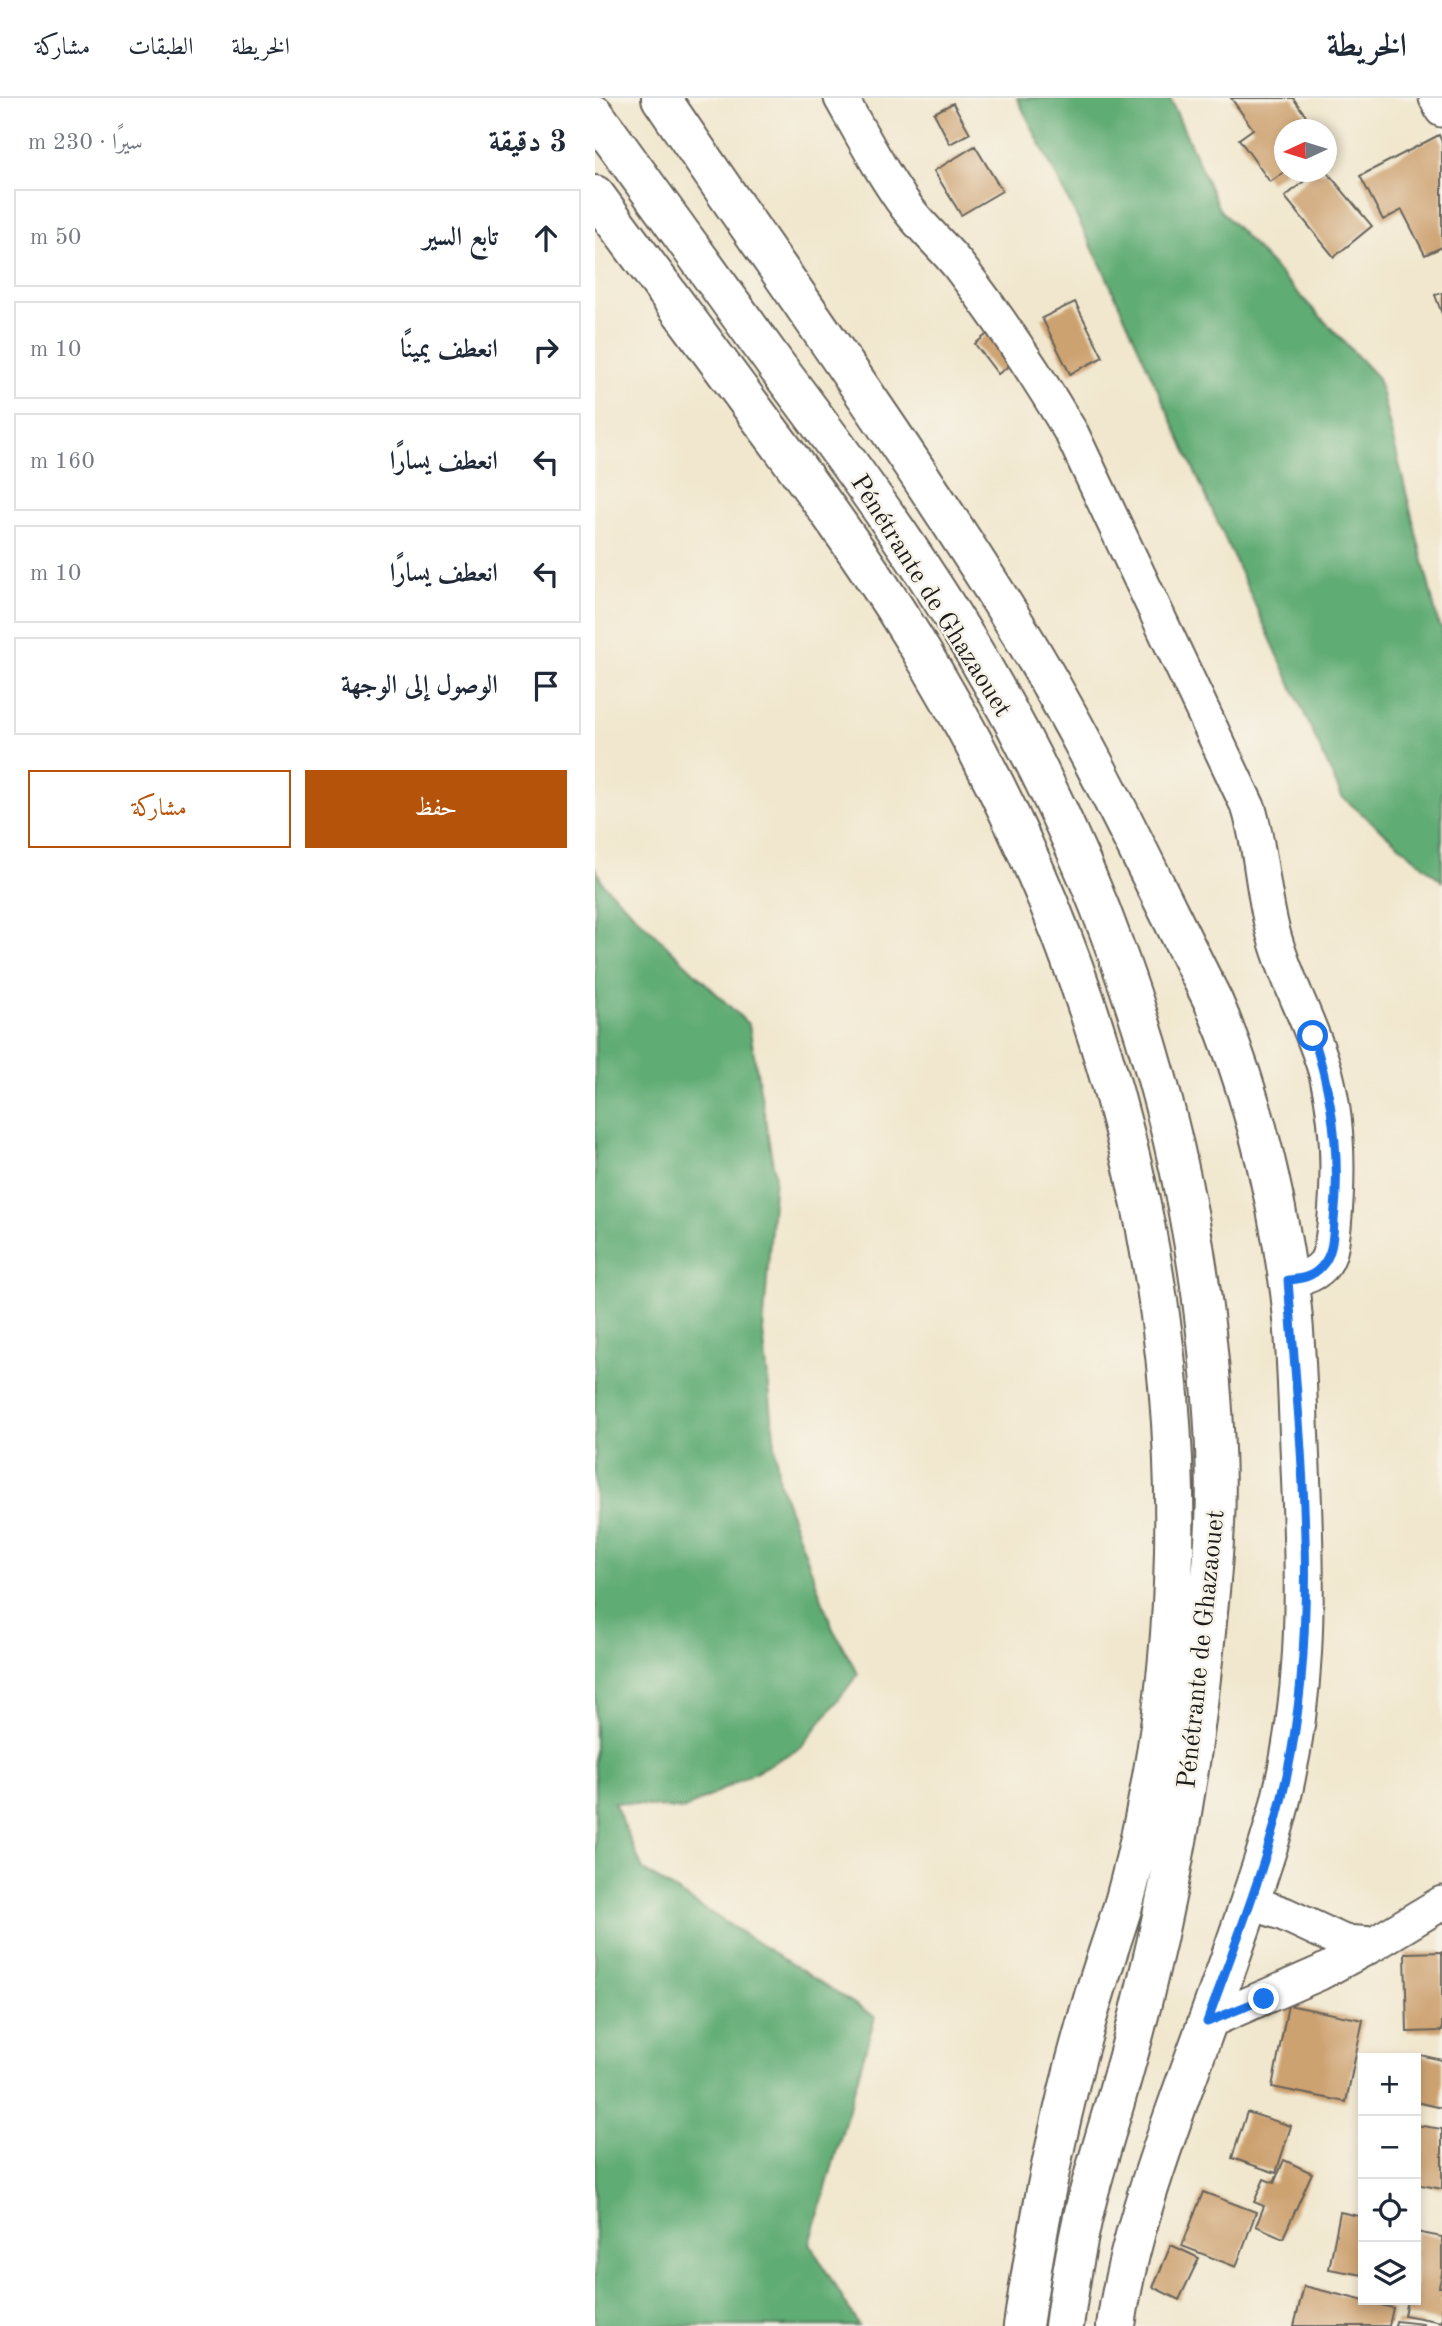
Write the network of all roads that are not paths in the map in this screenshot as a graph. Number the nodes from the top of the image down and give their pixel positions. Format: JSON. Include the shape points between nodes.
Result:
{"nodes":[{"id":1,"x":661,"y":98,"type":"edge"},
{"id":2,"x":841,"y":98,"type":"edge"},
{"id":3,"x":1436,"y":98,"type":"edge"},
{"id":4,"x":1442,"y":110,"type":"edge"},
{"id":5,"x":595,"y":115,"type":"edge"},
{"id":6,"x":595,"y":195,"type":"edge"},
{"id":7,"x":1288,"y":1280,"type":"junction"},
{"id":8,"x":1250,"y":1902,"type":"junction"},
{"id":9,"x":1442,"y":1903,"type":"edge"},
{"id":10,"x":1374,"y":1944,"type":"junction"},
{"id":11,"x":1207,"y":2022,"type":"junction"},
{"id":12,"x":1023,"y":2326,"type":"edge"},
{"id":13,"x":1064,"y":2326,"type":"edge"},
{"id":14,"x":1116,"y":2326,"type":"edge"}],
"edges":[{"from":1,"to":7,"type":"main road","via":[[895,439],[1012,619],[1077,731],[1230,1041],[1265,1157]]},
{"from":2,"to":7,"type":"street","via":[[907,208],[999,317],[1072,434],[1249,809],[1275,942],[1326,1074],[1337,1155],[1329,1256],[1308,1277]]},
{"from":3,"to":4,"type":"street"},
{"from":5,"to":13,"type":"main road","name":"Pénétrante de Ghazaouet","via":[[903,540],[1003,703],[1039,771],[1106,921],[1155,1064],[1187,1199],[1203,1301],[1215,1443],[1208,1615],[1184,1802],[1166,1895],[1144,1997],[1087,2199]]},
{"from":6,"to":12,"type":"main road","name":"Pénétrante de Ghazaouet","via":[[854,548],[954,708],[997,790],[1071,961],[1115,1093],[1144,1211],[1167,1359],[1172,1434],[1174,1513],[1167,1673],[1142,1826],[1065,2101]]},
{"from":7,"to":8,"type":"main road","via":[[1305,1549],[1304,1635],[1287,1776]]},
{"from":8,"to":10,"type":"street","via":[[1344,1942]]},
{"from":8,"to":11,"type":"main road"},
{"from":9,"to":10,"type":"street"},
{"from":10,"to":11,"type":"street"},
{"from":11,"to":14,"type":"main road","via":[[1143,2213]]}]}
